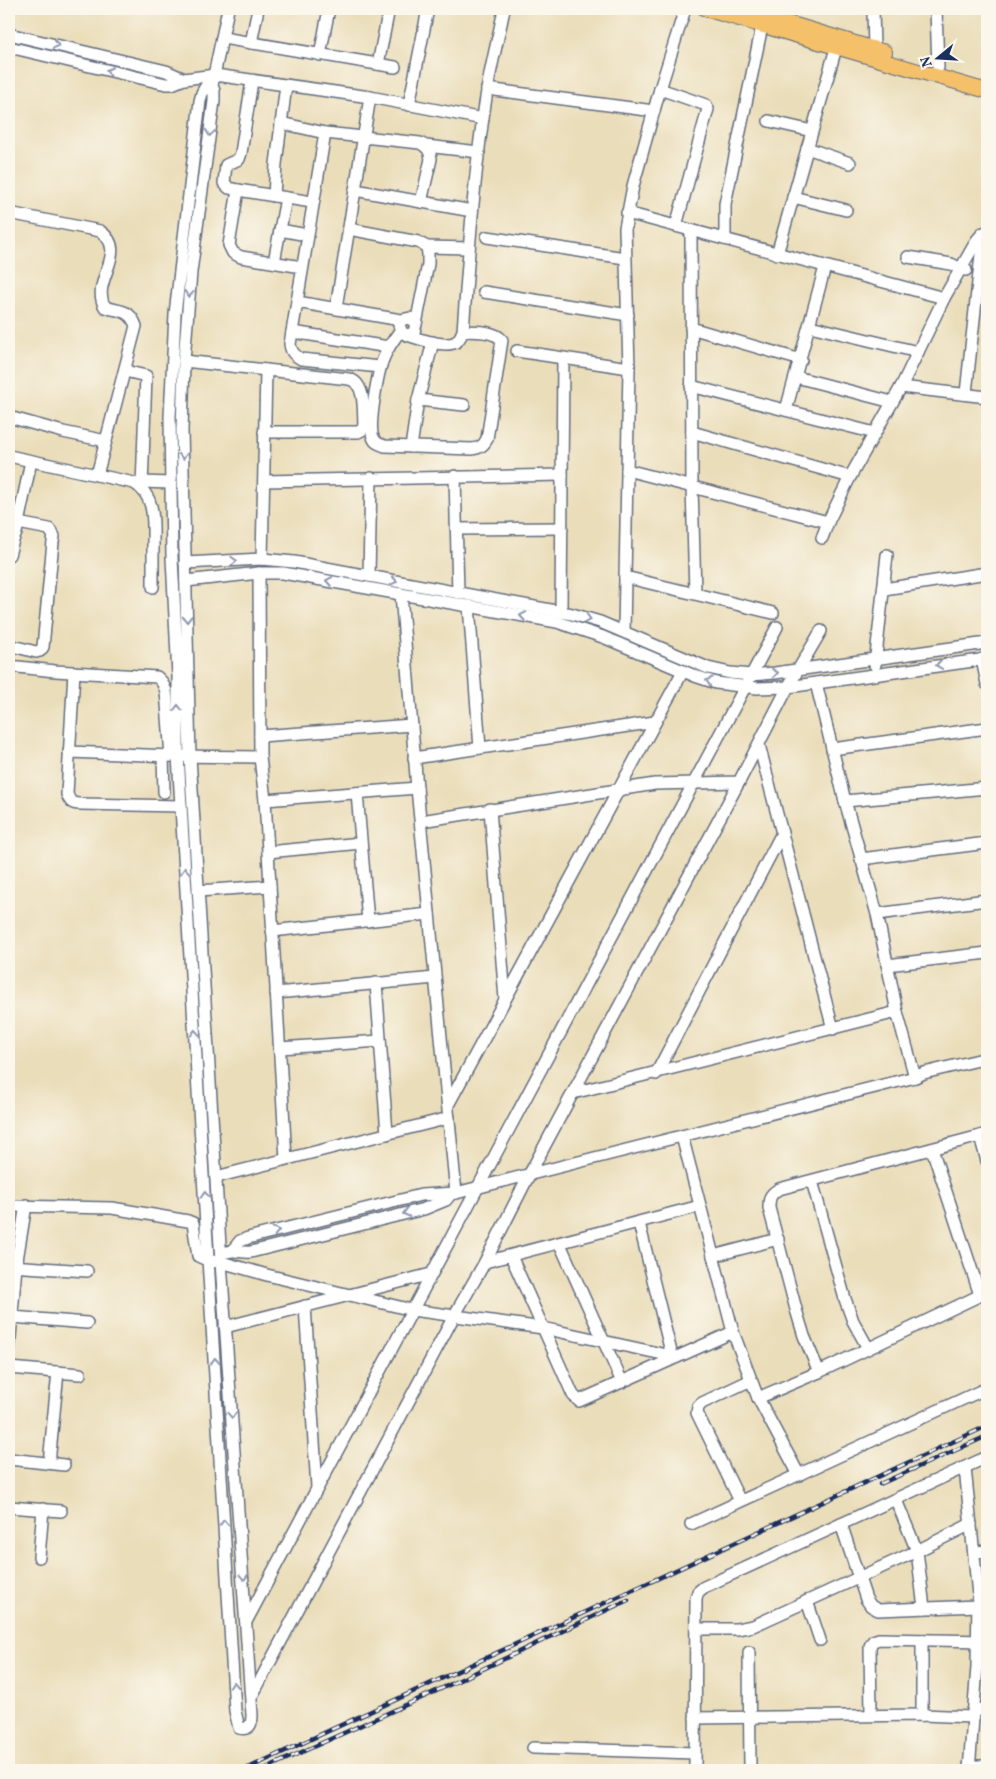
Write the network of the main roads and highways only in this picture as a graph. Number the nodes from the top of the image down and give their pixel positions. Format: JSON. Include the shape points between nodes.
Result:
{"nodes":[{"id":1,"x":705,"y":9,"type":"edge"},
{"id":2,"x":742,"y":9,"type":"edge"},
{"id":3,"x":987,"y":82,"type":"edge"},
{"id":4,"x":987,"y":91,"type":"edge"}],
"edges":[{"from":1,"to":4,"type":"main road"},
{"from":2,"to":3,"type":"main road"}]}
